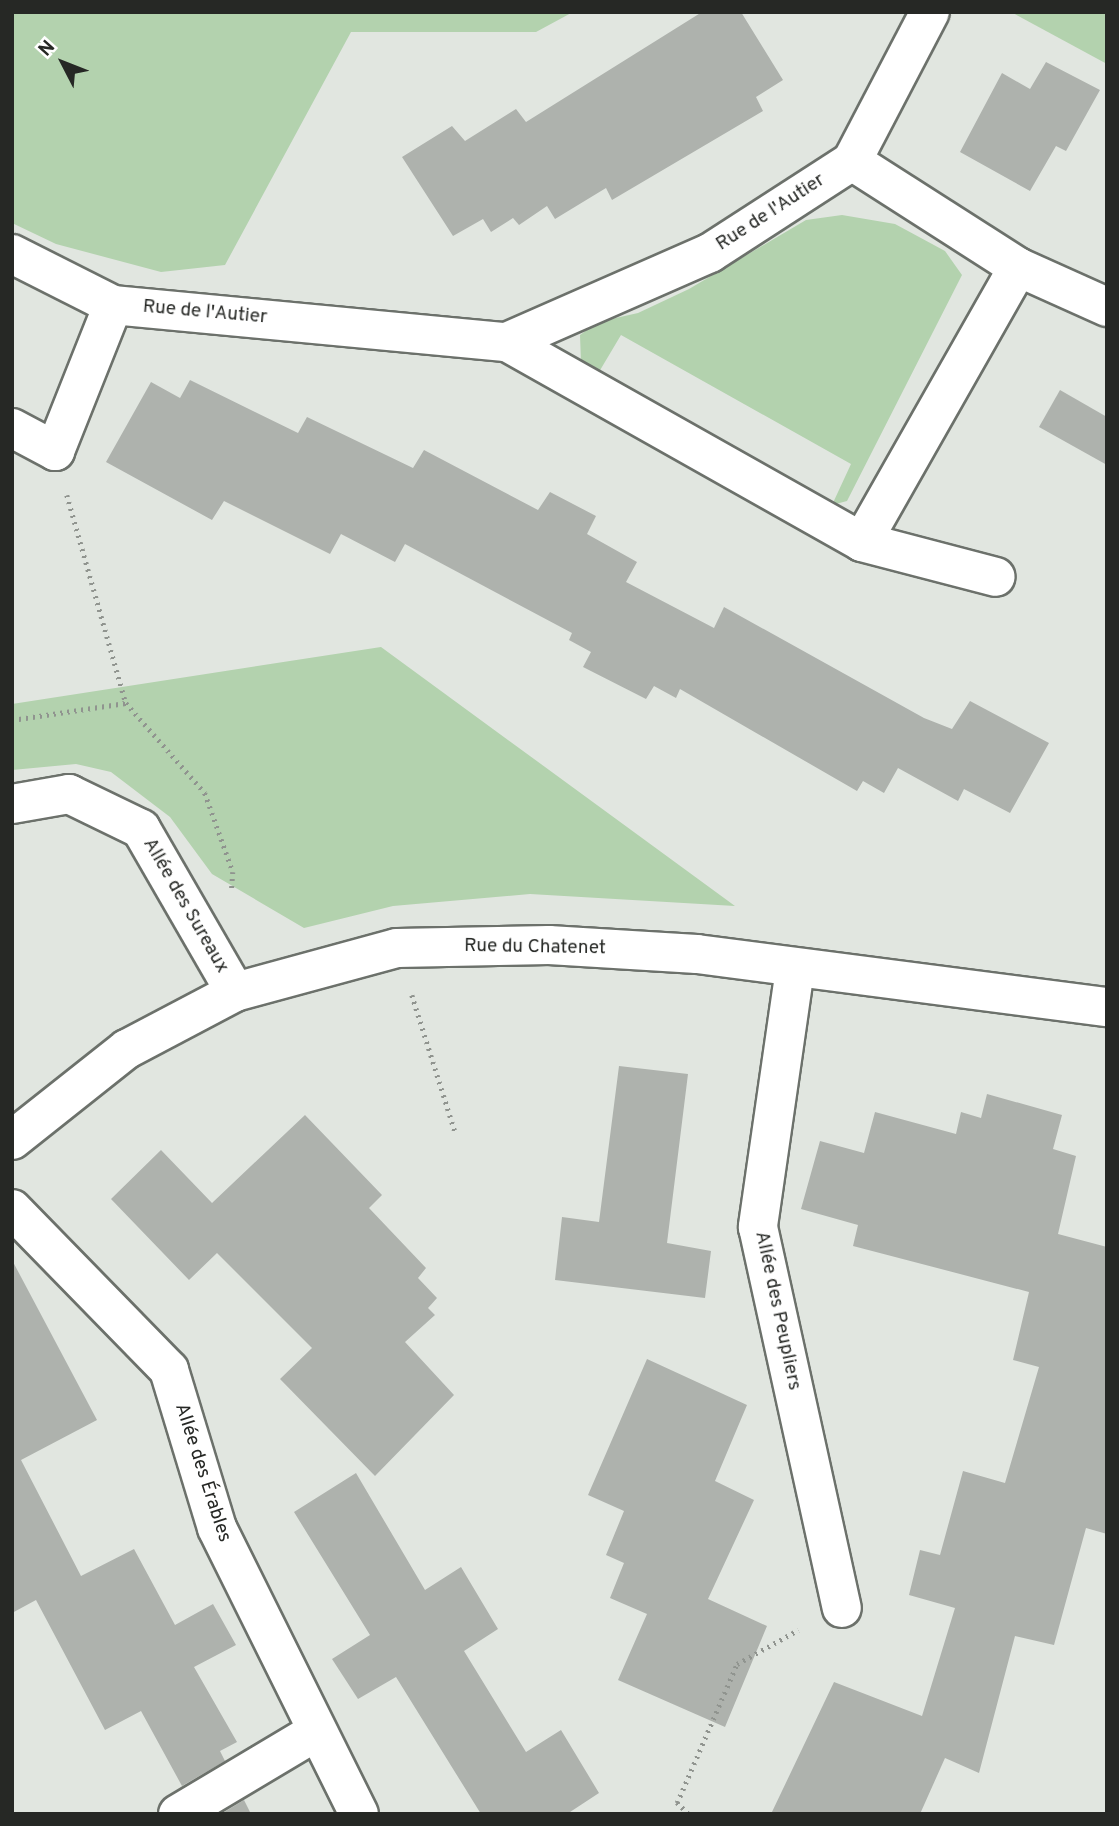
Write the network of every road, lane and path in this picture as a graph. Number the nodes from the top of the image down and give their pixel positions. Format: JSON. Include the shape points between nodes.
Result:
{"nodes":[{"id":1,"x":930,"y":12,"type":"edge"},
{"id":2,"x":852,"y":161,"type":"junction"},
{"id":3,"x":12,"y":254,"type":"edge"},
{"id":4,"x":1018,"y":267,"type":"junction"},
{"id":5,"x":113,"y":304,"type":"junction"},
{"id":6,"x":1107,"y":307,"type":"edge"},
{"id":7,"x":507,"y":342,"type":"junction"},
{"id":8,"x":12,"y":428,"type":"edge"},
{"id":9,"x":55,"y":451,"type":"junction"},
{"id":10,"x":862,"y":542,"type":"junction"},
{"id":11,"x":996,"y":578,"type":"dead end"},
{"id":12,"x":126,"y":703,"type":"junction"},
{"id":13,"x":12,"y":720,"type":"edge"},
{"id":14,"x":12,"y":804,"type":"edge"},
{"id":15,"x":232,"y":899,"type":"dead end"},
{"id":16,"x":397,"y":948,"type":"junction"},
{"id":17,"x":795,"y":970,"type":"junction"},
{"id":18,"x":235,"y":992,"type":"junction"},
{"id":19,"x":1107,"y":1007,"type":"edge"},
{"id":20,"x":455,"y":1131,"type":"dead end"},
{"id":21,"x":12,"y":1140,"type":"edge"},
{"id":22,"x":12,"y":1209,"type":"edge"},
{"id":23,"x":842,"y":1607,"type":"joint"},
{"id":24,"x":317,"y":1731,"type":"junction"},
{"id":25,"x":178,"y":1814,"type":"edge"},
{"id":26,"x":359,"y":1814,"type":"edge"},
{"id":27,"x":688,"y":1814,"type":"edge"}],
"edges":[{"from":1,"to":2,"type":"street"},
{"from":2,"to":4,"type":"street"},
{"from":2,"to":7,"type":"street","name":"Rue de l'Autier","via":[[710,253]]},
{"from":3,"to":5,"type":"street","name":"Rue de l'Autier"},
{"from":4,"to":6,"type":"street"},
{"from":4,"to":10,"type":"street"},
{"from":5,"to":7,"type":"street","name":"Rue de l'Autier"},
{"from":5,"to":9,"type":"street"},
{"from":7,"to":10,"type":"street","name":"Rue de l'Autier"},
{"from":8,"to":9,"type":"street"},
{"from":9,"to":12,"type":"path"},
{"from":10,"to":11,"type":"street","name":"Rue de l'Autier"},
{"from":12,"to":13,"type":"path"},
{"from":12,"to":15,"type":"path","via":[[205,793],[233,872]]},
{"from":14,"to":18,"type":"street","name":"Allée des Sureaux","via":[[69,794],[141,830]]},
{"from":16,"to":17,"type":"street","name":"Rue du Chatenet","via":[[562,946],[696,954]]},
{"from":16,"to":18,"type":"street","name":"Rue du Chatenet"},
{"from":16,"to":20,"type":"path"},
{"from":17,"to":19,"type":"street","name":"Rue du Chatenet"},
{"from":17,"to":23,"type":"street","name":"Allée des Peupliers","via":[[758,1227]]},
{"from":18,"to":21,"type":"street","name":"Rue du Chatenet","via":[[127,1049]]},
{"from":22,"to":24,"type":"street","name":"Allée des Érables","via":[[169,1370],[217,1528]]},
{"from":23,"to":27,"type":"path","via":[[737,1664],[677,1803]]},
{"from":24,"to":25,"type":"street"},
{"from":24,"to":26,"type":"street","name":"Allée des Érables"}]}
